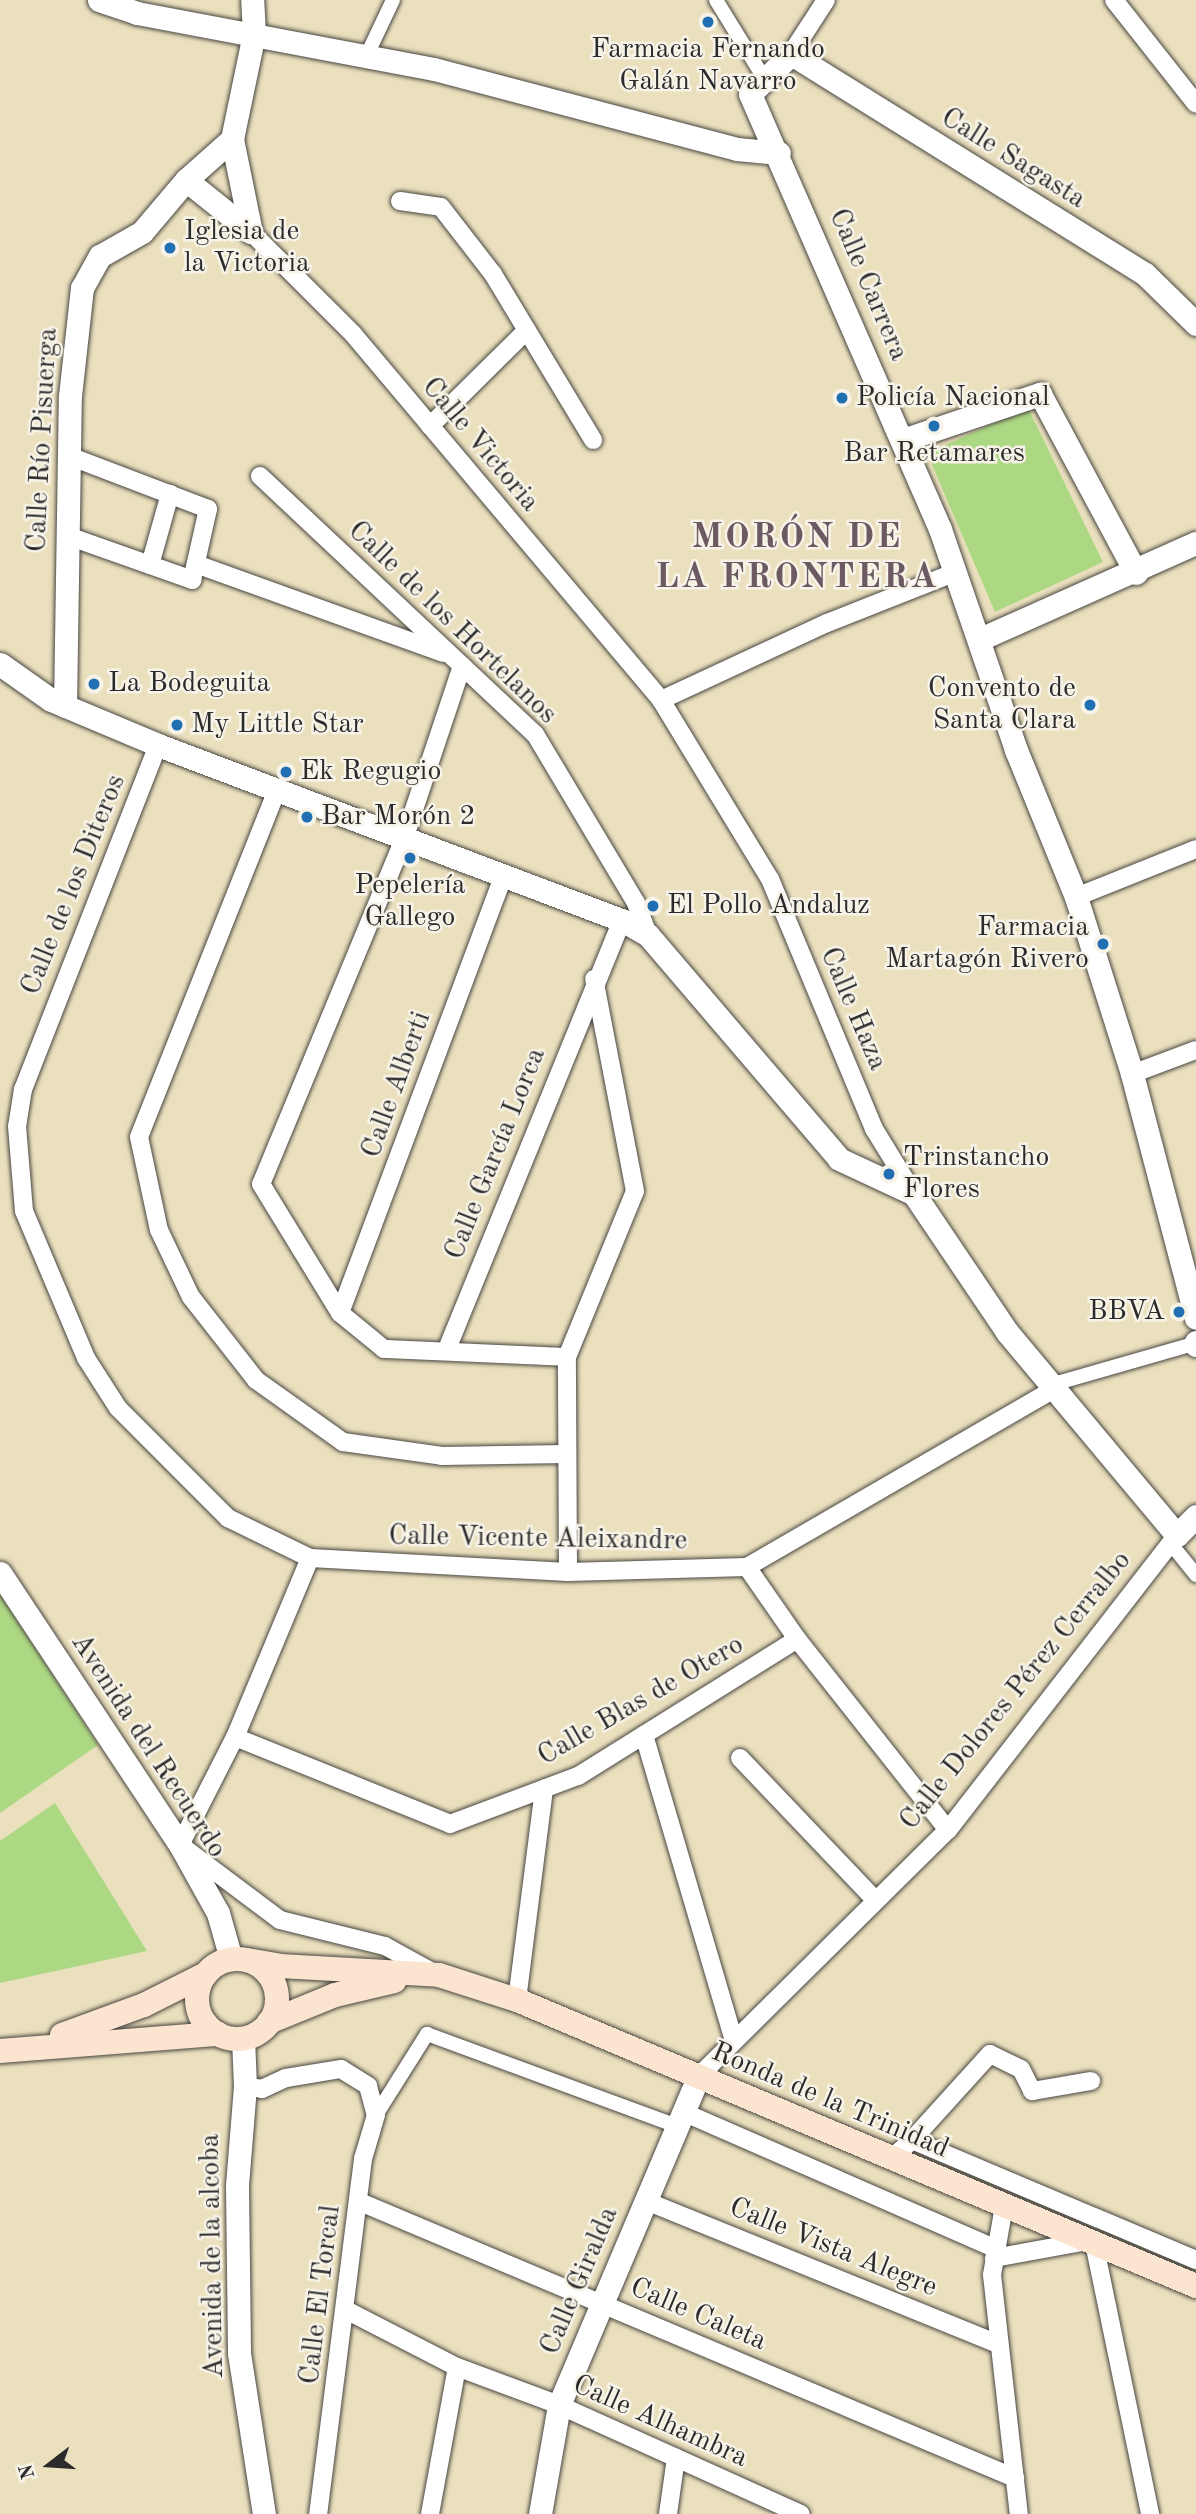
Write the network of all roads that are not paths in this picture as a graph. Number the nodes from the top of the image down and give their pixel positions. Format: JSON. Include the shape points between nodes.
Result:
{"nodes":[{"id":1,"x":99,"y":0,"type":"edge"},
{"id":2,"x":253,"y":0,"type":"edge"},
{"id":3,"x":393,"y":0,"type":"edge"},
{"id":4,"x":716,"y":0,"type":"edge"},
{"id":5,"x":826,"y":0,"type":"edge"},
{"id":6,"x":1114,"y":0,"type":"edge"},
{"id":7,"x":254,"y":34,"type":"junction"},
{"id":8,"x":791,"y":54,"type":"junction"},
{"id":9,"x":367,"y":55,"type":"junction"},
{"id":10,"x":764,"y":78,"type":"junction"},
{"id":11,"x":1196,"y":104,"type":"edge"},
{"id":12,"x":232,"y":139,"type":"junction"},
{"id":13,"x":779,"y":153,"type":"junction"},
{"id":14,"x":186,"y":180,"type":"junction"},
{"id":15,"x":400,"y":201,"type":"dead end"},
{"id":16,"x":251,"y":232,"type":"junction"},
{"id":17,"x":1196,"y":324,"type":"edge"},
{"id":18,"x":527,"y":330,"type":"junction"},
{"id":19,"x":430,"y":426,"type":"junction"},
{"id":20,"x":593,"y":440,"type":"dead end"},
{"id":21,"x":903,"y":440,"type":"junction"},
{"id":22,"x":69,"y":456,"type":"junction"},
{"id":23,"x":260,"y":476,"type":"dead end"},
{"id":24,"x":170,"y":494,"type":"junction"},
{"id":25,"x":68,"y":536,"type":"junction"},
{"id":26,"x":1196,"y":543,"type":"edge"},
{"id":27,"x":196,"y":564,"type":"junction"},
{"id":28,"x":150,"y":565,"type":"junction"},
{"id":29,"x":956,"y":572,"type":"junction"},
{"id":30,"x":1136,"y":573,"type":"junction"},
{"id":31,"x":980,"y":639,"type":"junction"},
{"id":32,"x":456,"y":661,"type":"junction"},
{"id":33,"x":0,"y":664,"type":"edge"},
{"id":34,"x":661,"y":700,"type":"junction"},
{"id":35,"x":65,"y":706,"type":"junction"},
{"id":36,"x":158,"y":745,"type":"junction"},
{"id":37,"x":277,"y":790,"type":"junction"},
{"id":38,"x":404,"y":839,"type":"junction"},
{"id":39,"x":1196,"y":849,"type":"edge"},
{"id":40,"x":503,"y":876,"type":"junction"},
{"id":41,"x":1076,"y":897,"type":"junction"},
{"id":42,"x":622,"y":920,"type":"junction"},
{"id":43,"x":648,"y":934,"type":"junction"},
{"id":44,"x":594,"y":979,"type":"junction"},
{"id":45,"x":1196,"y":1051,"type":"edge"},
{"id":46,"x":1132,"y":1074,"type":"junction"},
{"id":47,"x":914,"y":1194,"type":"junction"},
{"id":48,"x":340,"y":1312,"type":"junction"},
{"id":49,"x":1196,"y":1318,"type":"edge"},
{"id":50,"x":1196,"y":1343,"type":"edge"},
{"id":51,"x":447,"y":1349,"type":"junction"},
{"id":52,"x":566,"y":1357,"type":"junction"},
{"id":53,"x":1052,"y":1387,"type":"junction"},
{"id":54,"x":566,"y":1454,"type":"junction"},
{"id":55,"x":1196,"y":1516,"type":"edge"},
{"id":56,"x":1174,"y":1540,"type":"junction"},
{"id":57,"x":310,"y":1558,"type":"junction"},
{"id":58,"x":747,"y":1567,"type":"junction"},
{"id":59,"x":568,"y":1572,"type":"junction"},
{"id":60,"x":0,"y":1573,"type":"edge"},
{"id":61,"x":1196,"y":1575,"type":"edge"},
{"id":62,"x":797,"y":1639,"type":"junction"},
{"id":63,"x":643,"y":1735,"type":"junction"},
{"id":64,"x":235,"y":1737,"type":"junction"},
{"id":65,"x":740,"y":1758,"type":"dead end"},
{"id":66,"x":544,"y":1788,"type":"junction"},
{"id":67,"x":948,"y":1830,"type":"junction"},
{"id":68,"x":180,"y":1845,"type":"junction"},
{"id":69,"x":876,"y":1901,"type":"junction"},
{"id":70,"x":239,"y":1960,"type":"junction"},
{"id":71,"x":206,"y":1974,"type":"junction"},
{"id":72,"x":439,"y":1975,"type":"junction"},
{"id":73,"x":517,"y":2000,"type":"junction"},
{"id":74,"x":269,"y":2022,"type":"junction"},
{"id":75,"x":218,"y":2034,"type":"junction"},
{"id":76,"x":243,"y":2038,"type":"junction"},
{"id":77,"x":734,"y":2041,"type":"junction"},
{"id":78,"x":25,"y":2046,"type":"junction"},
{"id":79,"x":0,"y":2051,"type":"edge"},
{"id":80,"x":698,"y":2077,"type":"junction"},
{"id":81,"x":1091,"y":2081,"type":"dead end"},
{"id":82,"x":245,"y":2087,"type":"junction"},
{"id":83,"x":376,"y":2115,"type":"junction"},
{"id":84,"x":680,"y":2119,"type":"junction"},
{"id":85,"x":912,"y":2140,"type":"junction"},
{"id":86,"x":891,"y":2159,"type":"junction"},
{"id":87,"x":646,"y":2201,"type":"junction"},
{"id":88,"x":360,"y":2202,"type":"junction"},
{"id":89,"x":1004,"y":2206,"type":"junction"},
{"id":90,"x":1091,"y":2242,"type":"junction"},
{"id":91,"x":995,"y":2253,"type":"junction"},
{"id":92,"x":1196,"y":2260,"type":"edge"},
{"id":93,"x":1196,"y":2286,"type":"edge"},
{"id":94,"x":604,"y":2304,"type":"junction"},
{"id":95,"x":346,"y":2310,"type":"junction"},
{"id":96,"x":999,"y":2344,"type":"junction"},
{"id":97,"x":457,"y":2367,"type":"junction"},
{"id":98,"x":559,"y":2405,"type":"junction"},
{"id":99,"x":676,"y":2458,"type":"junction"},
{"id":100,"x":1015,"y":2477,"type":"junction"},
{"id":101,"x":264,"y":2514,"type":"edge"},
{"id":102,"x":318,"y":2514,"type":"edge"},
{"id":103,"x":430,"y":2514,"type":"edge"},
{"id":104,"x":540,"y":2514,"type":"edge"},
{"id":105,"x":668,"y":2514,"type":"edge"},
{"id":106,"x":800,"y":2514,"type":"edge"},
{"id":107,"x":1019,"y":2514,"type":"edge"},
{"id":108,"x":1150,"y":2514,"type":"edge"}],
"edges":[{"from":1,"to":7,"type":"street","via":[[137,13]]},
{"from":2,"to":7,"type":"street"},
{"from":3,"to":9,"type":"street"},
{"from":4,"to":10,"type":"street"},
{"from":5,"to":8,"type":"street"},
{"from":6,"to":11,"type":"street"},
{"from":7,"to":9,"type":"street"},
{"from":7,"to":12,"type":"street"},
{"from":8,"to":10,"type":"street"},
{"from":8,"to":17,"type":"street","name":"Calle Sagasta","via":[[1145,274]]},
{"from":9,"to":13,"type":"street","via":[[577,103],[737,149]]},
{"from":10,"to":13,"type":"street","name":"Calle Carrera","via":[[750,94]]},
{"from":12,"to":14,"type":"street","name":"Calle Río Pisuerga"},
{"from":12,"to":16,"type":"street"},
{"from":13,"to":21,"type":"street","name":"Calle Carrera"},
{"from":14,"to":16,"type":"street"},
{"from":14,"to":22,"type":"street","name":"Calle Río Pisuerga","via":[[142,232],[100,256],[82,288],[70,396]]},
{"from":15,"to":18,"type":"street","via":[[441,207],[493,274]]},
{"from":16,"to":19,"type":"street","name":"Calle Victoria","via":[[353,334]]},
{"from":18,"to":19,"type":"street"},
{"from":18,"to":20,"type":"street"},
{"from":19,"to":34,"type":"street","name":"Calle Victoria"},
{"from":21,"to":29,"type":"street","name":"Calle Carrera"},
{"from":21,"to":30,"type":"street","via":[[1040,394]]},
{"from":22,"to":24,"type":"street"},
{"from":22,"to":25,"type":"street","name":"Calle Río Pisuerga"},
{"from":23,"to":32,"type":"street","name":"Calle de los Hortelanos"},
{"from":24,"to":27,"type":"street","via":[[208,509]]},
{"from":24,"to":28,"type":"street"},
{"from":25,"to":28,"type":"street"},
{"from":25,"to":35,"type":"street","name":"Calle Río Pisuerga"},
{"from":26,"to":30,"type":"street"},
{"from":27,"to":28,"type":"street","via":[[192,580]]},
{"from":27,"to":32,"type":"street"},
{"from":29,"to":31,"type":"street","name":"Calle Carrera"},
{"from":29,"to":34,"type":"street","via":[[827,623]]},
{"from":30,"to":31,"type":"street"},
{"from":31,"to":41,"type":"street","name":"Calle Carrera","via":[[1016,750]]},
{"from":32,"to":38,"type":"street"},
{"from":32,"to":43,"type":"street","name":"Calle de los Hortelanos","via":[[535,734],[636,903]]},
{"from":33,"to":35,"type":"street"},
{"from":34,"to":47,"type":"street","name":"Calle Haza","via":[[770,879],[874,1129]]},
{"from":35,"to":36,"type":"street"},
{"from":36,"to":37,"type":"street"},
{"from":36,"to":57,"type":"street","name":"Calle de los Diteros","via":[[23,1088],[17,1126],[24,1211],[86,1357],[118,1408],[228,1518]]},
{"from":37,"to":38,"type":"street"},
{"from":37,"to":54,"type":"street","via":[[139,1137],[164,1241],[191,1297],[256,1380],[343,1442],[442,1456]]},
{"from":38,"to":40,"type":"street"},
{"from":38,"to":48,"type":"street","via":[[261,1184]]},
{"from":39,"to":41,"type":"street"},
{"from":40,"to":42,"type":"street"},
{"from":40,"to":48,"type":"street","name":"Calle Alberti"},
{"from":41,"to":46,"type":"street","name":"Calle Carrera"},
{"from":42,"to":43,"type":"street"},
{"from":42,"to":44,"type":"street","name":"Calle García Lorca"},
{"from":43,"to":47,"type":"street","via":[[839,1159]]},
{"from":44,"to":51,"type":"street","name":"Calle García Lorca"},
{"from":44,"to":52,"type":"street","via":[[635,1191]]},
{"from":45,"to":46,"type":"street"},
{"from":46,"to":49,"type":"street","name":"Calle Carrera"},
{"from":47,"to":53,"type":"street","via":[[1007,1332]]},
{"from":48,"to":51,"type":"street","via":[[384,1349]]},
{"from":50,"to":53,"type":"street"},
{"from":51,"to":52,"type":"street"},
{"from":52,"to":54,"type":"street"},
{"from":53,"to":56,"type":"street"},
{"from":53,"to":58,"type":"street","name":"Calle Vicente Aleixandre"},
{"from":54,"to":59,"type":"street"},
{"from":55,"to":56,"type":"street","name":"Calle Dolores Pérez Cerralbo"},
{"from":56,"to":61,"type":"street"},
{"from":56,"to":67,"type":"street","name":"Calle Dolores Pérez Cerralbo"},
{"from":57,"to":59,"type":"street","name":"Calle Vicente Aleixandre"},
{"from":57,"to":64,"type":"street"},
{"from":58,"to":59,"type":"street","name":"Calle Vicente Aleixandre"},
{"from":58,"to":62,"type":"street"},
{"from":60,"to":68,"type":"street","name":"Avenida del Recuerdo"},
{"from":62,"to":63,"type":"street","name":"Calle Blas de Otero"},
{"from":62,"to":67,"type":"street"},
{"from":63,"to":66,"type":"street","name":"Calle Blas de Otero","via":[[578,1776]]},
{"from":63,"to":77,"type":"street"},
{"from":64,"to":66,"type":"street","name":"Calle Blas de Otero","via":[[450,1824]]},
{"from":64,"to":68,"type":"street"},
{"from":65,"to":69,"type":"street"},
{"from":66,"to":73,"type":"street"},
{"from":67,"to":69,"type":"street","name":"Calle Dolores Pérez Cerralbo"},
{"from":68,"to":70,"type":"street","name":"Avenida del Recuerdo"},
{"from":68,"to":72,"type":"street","via":[[280,1920],[385,1946]]},
{"from":69,"to":77,"type":"street","name":"Calle Dolores Pérez Cerralbo"},
{"from":70,"to":71,"type":"main road"},
{"from":70,"to":72,"type":"main road","name":"Ronda de la Trinidad"},
{"from":70,"to":74,"type":"main road","via":[[268,1974],[274,1985],[275,2010]]},
{"from":71,"to":75,"type":"main road","via":[[198,2006]]},
{"from":71,"to":78,"type":"main road","via":[[144,2005]]},
{"from":72,"to":73,"type":"main road","name":"Ronda de la Trinidad"},
{"from":72,"to":74,"type":"main road","name":"Ronda de la Trinidad","via":[[335,1995]]},
{"from":73,"to":80,"type":"main road","name":"Ronda de la Trinidad"},
{"from":74,"to":76,"type":"main road"},
{"from":75,"to":76,"type":"main road"},
{"from":75,"to":78,"type":"main road"},
{"from":76,"to":82,"type":"street","name":"Avenida de la alcoba"},
{"from":77,"to":80,"type":"street","name":"Calle Dolores Pérez Cerralbo"},
{"from":78,"to":79,"type":"main road"},
{"from":80,"to":84,"type":"street","name":"Calle Giralda"},
{"from":80,"to":86,"type":"main road","name":"Ronda de la Trinidad"},
{"from":81,"to":85,"type":"street","via":[[1032,2091],[1021,2069],[990,2054]]},
{"from":82,"to":83,"type":"street","via":[[262,2090],[286,2078],[341,2069],[368,2086]]},
{"from":82,"to":101,"type":"street","name":"Avenida de la alcoba","via":[[238,2140],[239,2353]]},
{"from":83,"to":84,"type":"street","via":[[427,2034]]},
{"from":83,"to":88,"type":"street","name":"Calle El Torcal","via":[[367,2134]]},
{"from":84,"to":87,"type":"street","name":"Calle Giralda"},
{"from":84,"to":91,"type":"street"},
{"from":85,"to":86,"type":"street"},
{"from":85,"to":92,"type":"street"},
{"from":86,"to":89,"type":"main road","name":"Ronda de la Trinidad"},
{"from":87,"to":94,"type":"street","name":"Calle Giralda"},
{"from":87,"to":96,"type":"street","name":"Calle Vista Alegre"},
{"from":88,"to":94,"type":"street","name":"Calle Caleta"},
{"from":88,"to":95,"type":"street","name":"Calle El Torcal"},
{"from":89,"to":90,"type":"main road","name":"Ronda de la Trinidad"},
{"from":89,"to":91,"type":"street"},
{"from":90,"to":91,"type":"street"},
{"from":90,"to":93,"type":"main road","name":"Ronda de la Trinidad"},
{"from":90,"to":108,"type":"street"},
{"from":91,"to":96,"type":"street"},
{"from":94,"to":98,"type":"street","name":"Calle Giralda"},
{"from":94,"to":100,"type":"street","name":"Calle Caleta"},
{"from":95,"to":97,"type":"street","name":"Calle Alhambra"},
{"from":95,"to":102,"type":"street","name":"Calle El Torcal"},
{"from":96,"to":100,"type":"street"},
{"from":97,"to":98,"type":"street","name":"Calle Alhambra"},
{"from":97,"to":103,"type":"street"},
{"from":98,"to":99,"type":"street","name":"Calle Alhambra"},
{"from":98,"to":104,"type":"street","name":"Calle Giralda"},
{"from":99,"to":105,"type":"street"},
{"from":99,"to":106,"type":"street","name":"Calle Alhambra"},
{"from":100,"to":107,"type":"street"}]}
